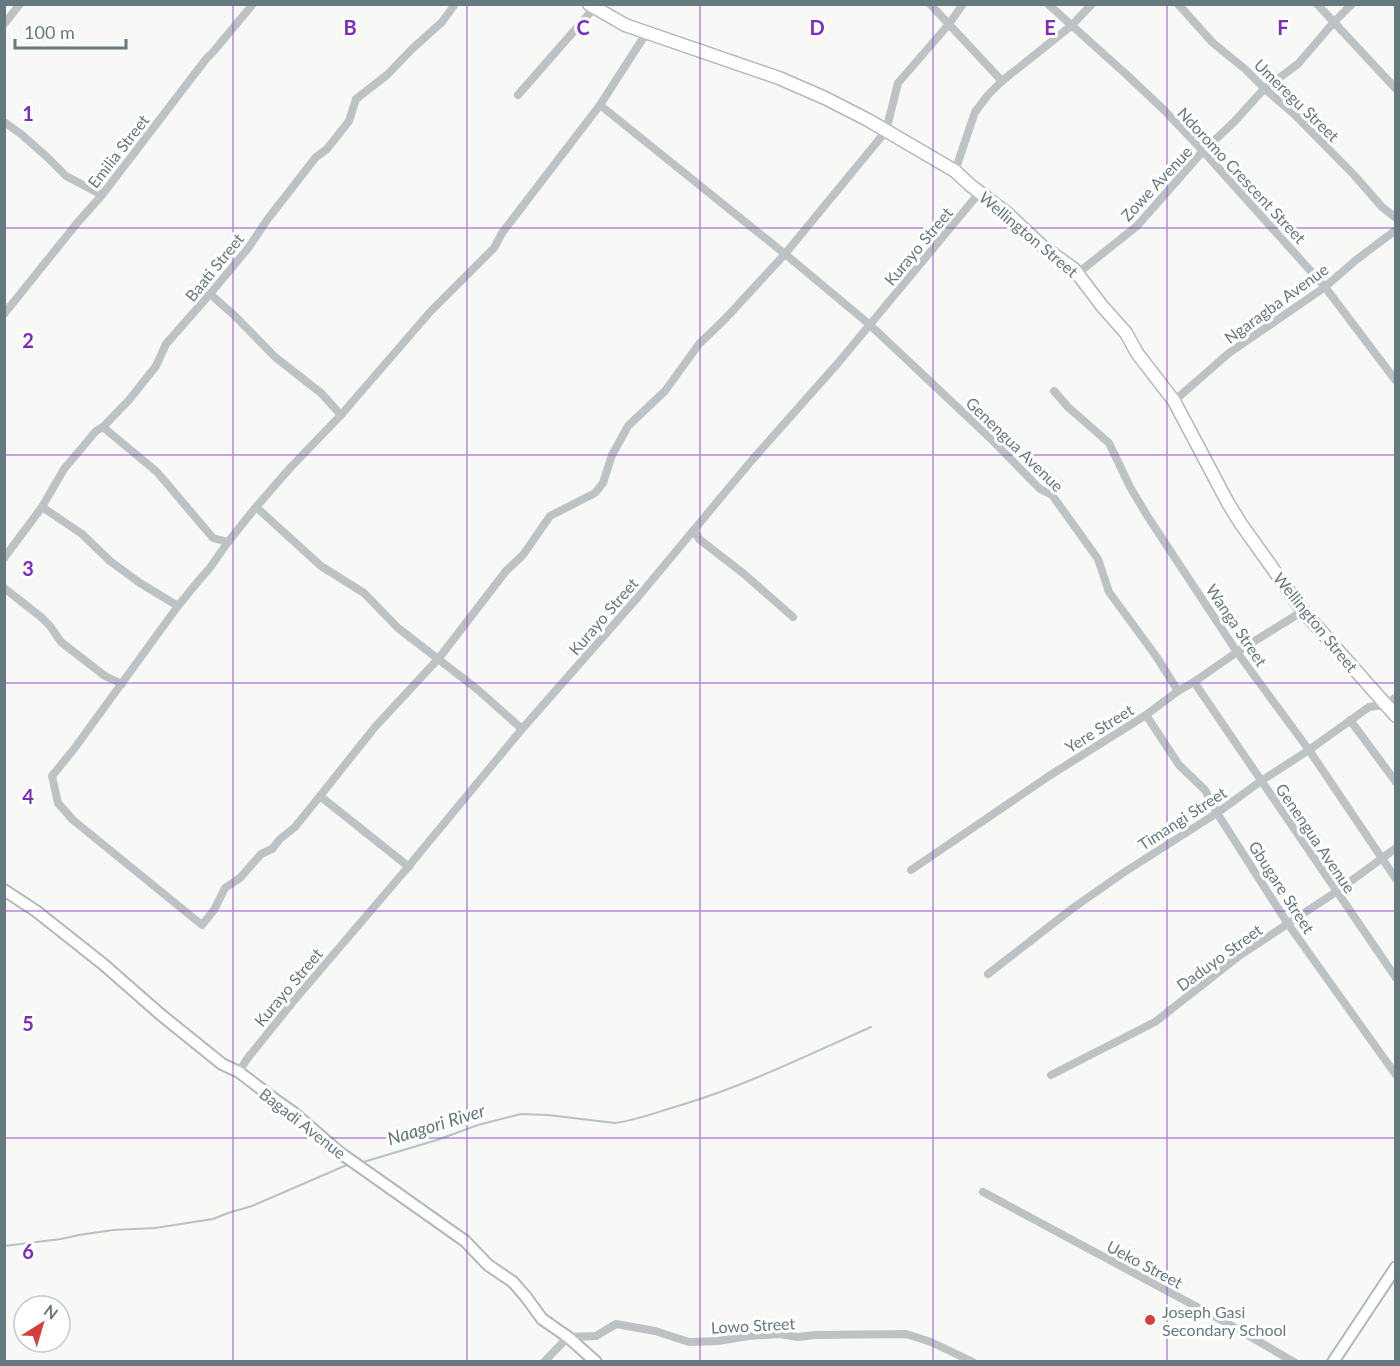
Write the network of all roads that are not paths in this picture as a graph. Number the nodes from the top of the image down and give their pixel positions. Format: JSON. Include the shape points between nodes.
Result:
{"nodes":[{"id":1,"x":20,"y":4,"type":"edge"},
{"id":2,"x":253,"y":4,"type":"edge"},
{"id":3,"x":455,"y":4,"type":"edge"},
{"id":4,"x":930,"y":4,"type":"edge"},
{"id":5,"x":963,"y":4,"type":"edge"},
{"id":6,"x":1048,"y":4,"type":"edge"},
{"id":7,"x":1092,"y":4,"type":"edge"},
{"id":8,"x":1178,"y":4,"type":"edge"},
{"id":9,"x":1317,"y":4,"type":"edge"},
{"id":10,"x":1352,"y":4,"type":"edge"},
{"id":11,"x":592,"y":6,"type":"edge"},
{"id":12,"x":1334,"y":22,"type":"junction"},
{"id":13,"x":4,"y":24,"type":"edge"},
{"id":14,"x":949,"y":24,"type":"junction"},
{"id":15,"x":1071,"y":26,"type":"junction"},
{"id":16,"x":647,"y":33,"type":"junction"},
{"id":17,"x":1002,"y":81,"type":"junction"},
{"id":18,"x":1265,"y":89,"type":"junction"},
{"id":19,"x":1395,"y":89,"type":"edge"},
{"id":20,"x":518,"y":95,"type":"dead end"},
{"id":21,"x":600,"y":105,"type":"junction"},
{"id":22,"x":4,"y":122,"type":"edge"},
{"id":23,"x":886,"y":131,"type":"junction"},
{"id":24,"x":1203,"y":152,"type":"junction"},
{"id":25,"x":956,"y":171,"type":"junction"},
{"id":26,"x":980,"y":192,"type":"junction"},
{"id":27,"x":102,"y":195,"type":"junction"},
{"id":28,"x":1395,"y":218,"type":"edge"},
{"id":29,"x":1395,"y":230,"type":"edge"},
{"id":30,"x":785,"y":255,"type":"junction"},
{"id":31,"x":1077,"y":273,"type":"junction"},
{"id":32,"x":1325,"y":287,"type":"junction"},
{"id":33,"x":210,"y":294,"type":"junction"},
{"id":34,"x":4,"y":314,"type":"edge"},
{"id":35,"x":869,"y":324,"type":"junction"},
{"id":36,"x":1395,"y":381,"type":"edge"},
{"id":37,"x":1054,"y":391,"type":"dead end"},
{"id":38,"x":1174,"y":401,"type":"junction"},
{"id":39,"x":341,"y":415,"type":"junction"},
{"id":40,"x":103,"y":427,"type":"junction"},
{"id":41,"x":42,"y":507,"type":"junction"},
{"id":42,"x":256,"y":507,"type":"junction"},
{"id":43,"x":694,"y":530,"type":"junction"},
{"id":44,"x":228,"y":542,"type":"junction"},
{"id":45,"x":4,"y":558,"type":"edge"},
{"id":46,"x":4,"y":588,"type":"edge"},
{"id":47,"x":178,"y":606,"type":"junction"},
{"id":48,"x":1303,"y":611,"type":"junction"},
{"id":49,"x":793,"y":617,"type":"dead end"},
{"id":50,"x":1237,"y":652,"type":"junction"},
{"id":51,"x":439,"y":658,"type":"junction"},
{"id":52,"x":1194,"y":682,"type":"junction"},
{"id":53,"x":122,"y":684,"type":"junction"},
{"id":54,"x":1178,"y":691,"type":"junction"},
{"id":55,"x":1391,"y":701,"type":"edge"},
{"id":56,"x":1146,"y":715,"type":"junction"},
{"id":57,"x":1395,"y":716,"type":"edge"},
{"id":58,"x":1350,"y":720,"type":"junction"},
{"id":59,"x":522,"y":729,"type":"junction"},
{"id":60,"x":1309,"y":750,"type":"junction"},
{"id":61,"x":1261,"y":780,"type":"junction"},
{"id":62,"x":1395,"y":782,"type":"edge"},
{"id":63,"x":320,"y":796,"type":"junction"},
{"id":64,"x":1217,"y":813,"type":"junction"},
{"id":65,"x":1395,"y":848,"type":"edge"},
{"id":66,"x":1382,"y":858,"type":"junction"},
{"id":67,"x":409,"y":867,"type":"junction"},
{"id":68,"x":911,"y":870,"type":"dead end"},
{"id":69,"x":1395,"y":879,"type":"edge"},
{"id":70,"x":4,"y":890,"type":"edge"},
{"id":71,"x":1336,"y":892,"type":"junction"},
{"id":72,"x":1288,"y":924,"type":"junction"},
{"id":73,"x":988,"y":974,"type":"dead end"},
{"id":74,"x":1395,"y":978,"type":"edge"},
{"id":75,"x":239,"y":1072,"type":"junction"},
{"id":76,"x":1051,"y":1075,"type":"dead end"},
{"id":77,"x":1395,"y":1075,"type":"edge"},
{"id":78,"x":983,"y":1192,"type":"dead end"},
{"id":79,"x":1395,"y":1267,"type":"edge"},
{"id":80,"x":568,"y":1337,"type":"junction"},
{"id":81,"x":544,"y":1362,"type":"edge"},
{"id":82,"x":596,"y":1362,"type":"edge"},
{"id":83,"x":973,"y":1362,"type":"edge"},
{"id":84,"x":1294,"y":1362,"type":"edge"},
{"id":85,"x":1333,"y":1362,"type":"edge"}],
"edges":[{"from":1,"to":13,"type":"street"},
{"from":2,"to":27,"type":"street","name":"Emilia Street","via":[[206,58]]},
{"from":3,"to":33,"type":"street","name":"Baati Street","via":[[442,22],[387,75],[356,99],[349,121],[316,157]]},
{"from":4,"to":14,"type":"street"},
{"from":5,"to":14,"type":"street"},
{"from":6,"to":15,"type":"street","name":"Ndoromo Crescent Street"},
{"from":7,"to":15,"type":"street"},
{"from":8,"to":18,"type":"street","name":"Umeregu Street","via":[[1213,43]]},
{"from":9,"to":12,"type":"street"},
{"from":10,"to":12,"type":"street","name":"Zowe Avenue"},
{"from":11,"to":16,"type":"main road","name":"Wellington Street"},
{"from":11,"to":20,"type":"street"},
{"from":12,"to":18,"type":"street","name":"Zowe Avenue","via":[[1298,64]]},
{"from":12,"to":19,"type":"street"},
{"from":14,"to":17,"type":"street"},
{"from":14,"to":23,"type":"street","via":[[898,83]]},
{"from":15,"to":17,"type":"street"},
{"from":15,"to":24,"type":"street","name":"Ndoromo Crescent Street","via":[[1164,110]]},
{"from":16,"to":21,"type":"street"},
{"from":16,"to":23,"type":"main road","name":"Wellington Street","via":[[779,78]]},
{"from":17,"to":25,"type":"street","via":[[975,112]]},
{"from":18,"to":24,"type":"street","name":"Zowe Avenue"},
{"from":18,"to":28,"type":"street","name":"Umeregu Street"},
{"from":21,"to":30,"type":"street","name":"Genengua Avenue"},
{"from":21,"to":39,"type":"street","via":[[494,248],[430,312]]},
{"from":22,"to":27,"type":"street","via":[[66,176]]},
{"from":23,"to":25,"type":"main road","name":"Wellington Street"},
{"from":23,"to":30,"type":"street"},
{"from":24,"to":31,"type":"street","name":"Zowe Avenue","via":[[1137,226]]},
{"from":24,"to":32,"type":"street","name":"Ndoromo Crescent Street"},
{"from":25,"to":26,"type":"main road","name":"Wellington Street"},
{"from":26,"to":31,"type":"main road","name":"Wellington Street"},
{"from":26,"to":35,"type":"street","name":"Kurayo Street"},
{"from":27,"to":34,"type":"street","name":"Emilia Street"},
{"from":29,"to":32,"type":"street","name":"Ngaragba Avenue"},
{"from":30,"to":35,"type":"street","name":"Genengua Avenue"},
{"from":30,"to":51,"type":"street","via":[[699,344],[664,391],[628,426],[595,493],[550,516]]},
{"from":31,"to":38,"type":"main road","name":"Wellington Street"},
{"from":32,"to":36,"type":"street","name":"Ndoromo Crescent Street"},
{"from":32,"to":38,"type":"street","name":"Ngaragba Avenue","via":[[1229,354]]},
{"from":33,"to":39,"type":"street"},
{"from":33,"to":40,"type":"street","name":"Baati Street","via":[[166,344],[156,366],[129,400]]},
{"from":35,"to":43,"type":"street","name":"Kurayo Street"},
{"from":35,"to":54,"type":"street","name":"Genengua Avenue","via":[[1040,489],[1052,495],[1098,559],[1110,592]]},
{"from":37,"to":50,"type":"street","name":"Wanga Street","via":[[1109,443],[1148,517]]},
{"from":38,"to":48,"type":"main road","name":"Wellington Street","via":[[1241,525]]},
{"from":39,"to":42,"type":"street"},
{"from":40,"to":41,"type":"street","name":"Baati Street","via":[[64,469]]},
{"from":40,"to":44,"type":"street","via":[[157,472],[213,538]]},
{"from":41,"to":45,"type":"street","name":"Baati Street"},
{"from":41,"to":47,"type":"street","via":[[82,534],[140,583]]},
{"from":42,"to":44,"type":"street"},
{"from":42,"to":51,"type":"street","via":[[321,566],[364,593],[398,628]]},
{"from":43,"to":49,"type":"street","via":[[699,539]]},
{"from":43,"to":59,"type":"street","name":"Kurayo Street"},
{"from":44,"to":47,"type":"street"},
{"from":46,"to":53,"type":"street","via":[[45,622],[62,642],[105,676]]},
{"from":47,"to":53,"type":"street"},
{"from":48,"to":50,"type":"street","name":"Yere Street"},
{"from":48,"to":55,"type":"main road","name":"Wellington Street"},
{"from":50,"to":52,"type":"street","name":"Yere Street"},
{"from":50,"to":60,"type":"street","name":"Wanga Street"},
{"from":51,"to":59,"type":"street"},
{"from":51,"to":63,"type":"street","via":[[375,727]]},
{"from":52,"to":54,"type":"street","name":"Yere Street"},
{"from":52,"to":61,"type":"street","name":"Genengua Avenue"},
{"from":53,"to":63,"type":"street","via":[[52,776],[58,802],[73,820],[202,925],[225,888],[240,878],[261,854],[272,849]]},
{"from":54,"to":56,"type":"street","name":"Yere Street"},
{"from":55,"to":57,"type":"main road","name":"Wellington Street"},
{"from":55,"to":58,"type":"street","name":"Timangi Street","via":[[1369,707]]},
{"from":56,"to":64,"type":"street","name":"Gbugare Street","via":[[1179,765],[1205,790]]},
{"from":56,"to":68,"type":"street","name":"Yere Street"},
{"from":58,"to":60,"type":"street","name":"Timangi Street"},
{"from":58,"to":62,"type":"street"},
{"from":59,"to":67,"type":"street","name":"Kurayo Street"},
{"from":60,"to":61,"type":"street","name":"Timangi Street"},
{"from":60,"to":66,"type":"street","name":"Wanga Street"},
{"from":61,"to":64,"type":"street","name":"Timangi Street"},
{"from":61,"to":71,"type":"street","name":"Genengua Avenue"},
{"from":63,"to":67,"type":"street"},
{"from":64,"to":72,"type":"street","name":"Gbugare Street"},
{"from":64,"to":73,"type":"street","name":"Timangi Street","via":[[1115,878]]},
{"from":65,"to":66,"type":"street","name":"Daduyo Street"},
{"from":66,"to":69,"type":"street","name":"Wanga Street"},
{"from":66,"to":71,"type":"street","name":"Daduyo Street"},
{"from":67,"to":75,"type":"street","name":"Kurayo Street"},
{"from":70,"to":75,"type":"street","name":"Bagadi Avenue","via":[[103,964],[222,1064]]},
{"from":71,"to":72,"type":"street","name":"Daduyo Street"},
{"from":71,"to":74,"type":"street","name":"Genengua Avenue"},
{"from":72,"to":76,"type":"street","name":"Daduyo Street","via":[[1239,956],[1155,1022]]},
{"from":72,"to":77,"type":"street","name":"Gbugare Street"},
{"from":75,"to":80,"type":"street","name":"Bagadi Avenue","via":[[339,1152],[465,1241],[488,1265],[513,1282],[542,1319]]},
{"from":78,"to":84,"type":"street","name":"Ueko Street"},
{"from":79,"to":85,"type":"street"},
{"from":80,"to":81,"type":"street"},
{"from":80,"to":82,"type":"street","name":"Bagadi Avenue"},
{"from":80,"to":83,"type":"street","name":"Lowo Street","via":[[596,1336],[616,1324],[655,1330],[689,1342],[780,1334],[906,1334]]}]}
